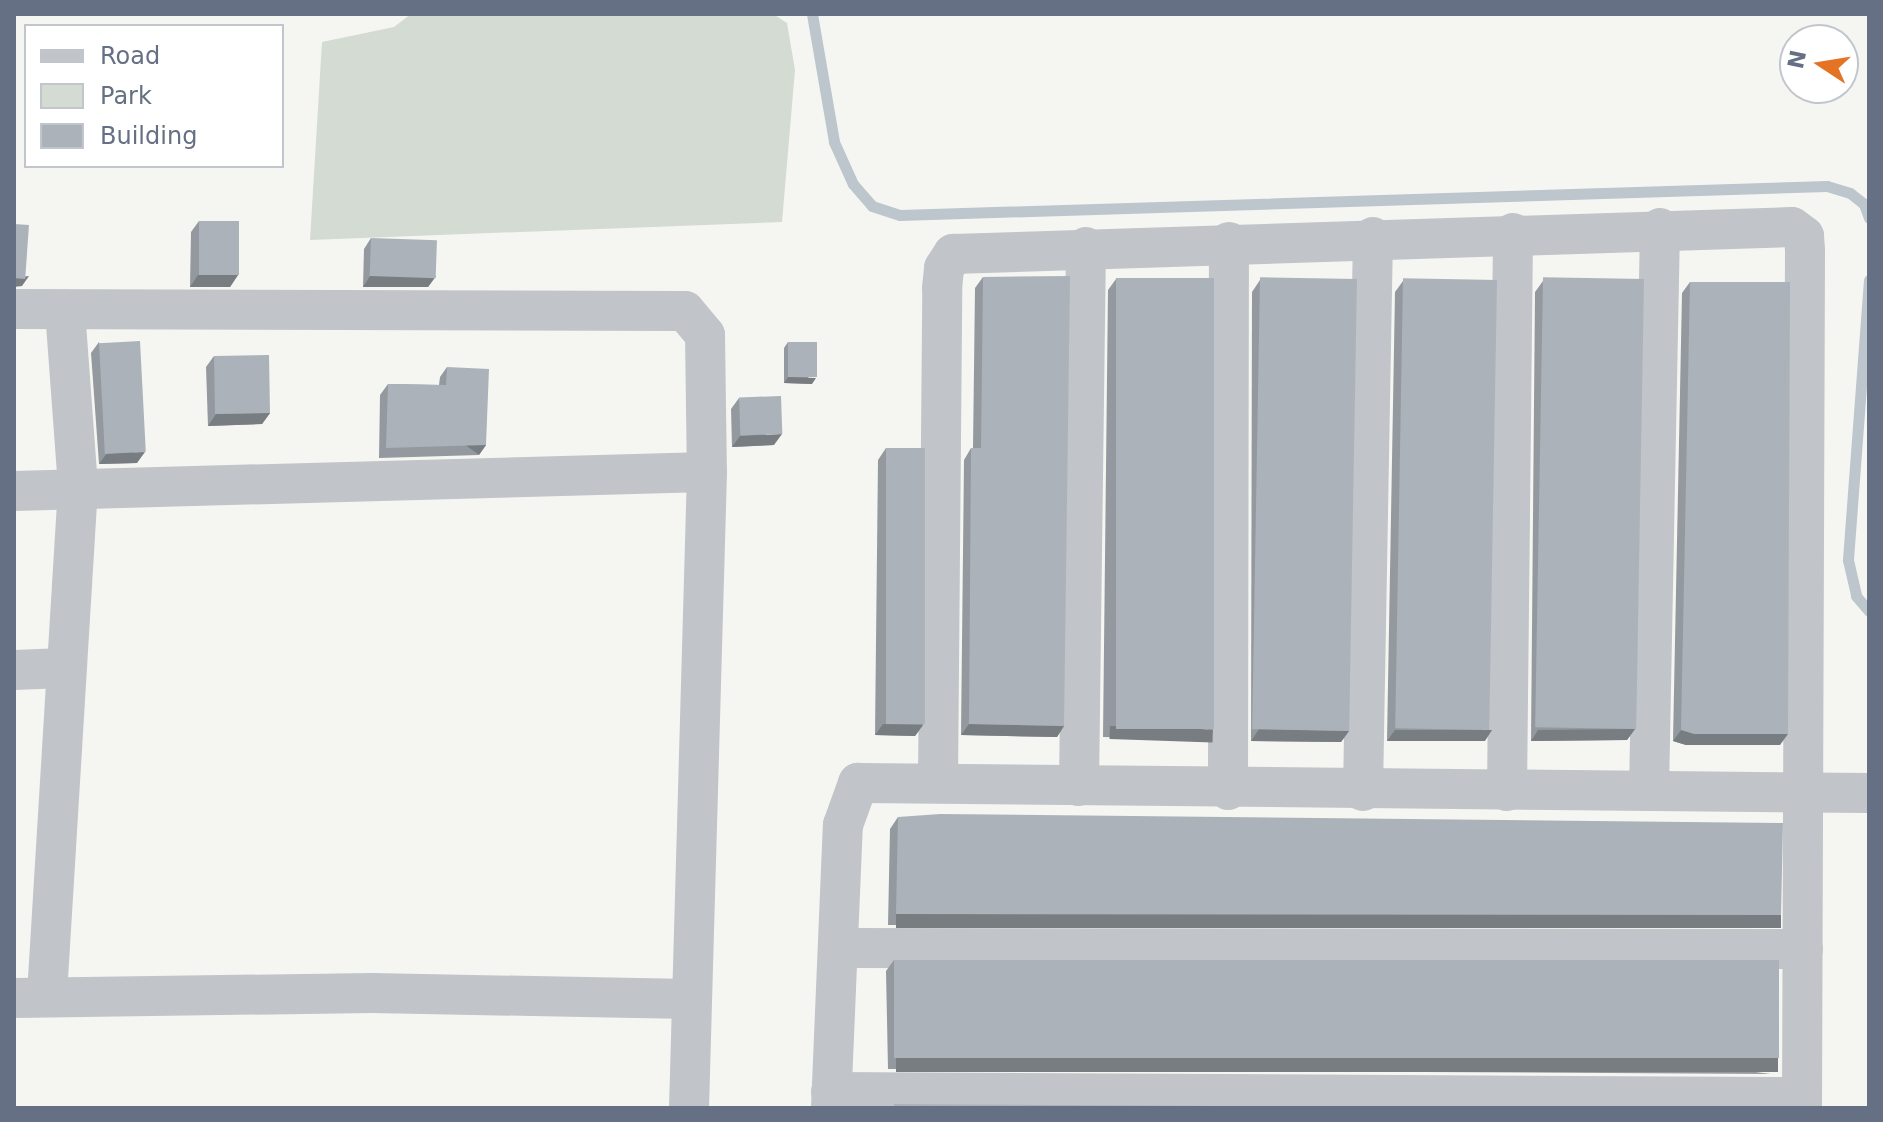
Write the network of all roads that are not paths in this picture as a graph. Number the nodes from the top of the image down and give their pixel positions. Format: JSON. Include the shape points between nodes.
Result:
{"nodes":[{"id":1,"x":1660,"y":228,"type":"junction"},
{"id":2,"x":1513,"y":233,"type":"junction"},
{"id":3,"x":1373,"y":237,"type":"junction"},
{"id":4,"x":1229,"y":242,"type":"junction"},
{"id":5,"x":1086,"y":247,"type":"junction"},
{"id":6,"x":14,"y":309,"type":"edge"},
{"id":7,"x":65,"y":309,"type":"junction"},
{"id":8,"x":707,"y":472,"type":"junction"},
{"id":9,"x":78,"y":487,"type":"junction"},
{"id":10,"x":14,"y":491,"type":"edge"},
{"id":11,"x":65,"y":668,"type":"junction"},
{"id":12,"x":14,"y":670,"type":"edge"},
{"id":13,"x":938,"y":781,"type":"junction"},
{"id":14,"x":1079,"y":786,"type":"junction"},
{"id":15,"x":1228,"y":790,"type":"junction"},
{"id":16,"x":1363,"y":791,"type":"junction"},
{"id":17,"x":1507,"y":791,"type":"junction"},
{"id":18,"x":1649,"y":791,"type":"junction"},
{"id":19,"x":1804,"y":792,"type":"junction"},
{"id":20,"x":1869,"y":793,"type":"edge"},
{"id":21,"x":838,"y":948,"type":"junction"},
{"id":22,"x":1803,"y":949,"type":"junction"},
{"id":23,"x":31,"y":997,"type":"edge"},
{"id":24,"x":690,"y":999,"type":"junction"},
{"id":25,"x":831,"y":1100,"type":"edge"},
{"id":26,"x":1802,"y":1102,"type":"edge"},
{"id":27,"x":689,"y":1108,"type":"edge"}],
"edges":[{"from":1,"to":2,"type":"street"},
{"from":1,"to":18,"type":"street"},
{"from":1,"to":19,"type":"street","via":[[1777,225],[1804,236]]},
{"from":2,"to":3,"type":"street"},
{"from":2,"to":17,"type":"street"},
{"from":3,"to":4,"type":"street"},
{"from":3,"to":16,"type":"street"},
{"from":4,"to":5,"type":"street"},
{"from":4,"to":15,"type":"street"},
{"from":5,"to":13,"type":"street","via":[[966,251],[953,254],[944,268]]},
{"from":5,"to":14,"type":"street"},
{"from":6,"to":7,"type":"street"},
{"from":7,"to":8,"type":"street","via":[[685,311],[705,335]]},
{"from":7,"to":9,"type":"street"},
{"from":8,"to":9,"type":"street"},
{"from":8,"to":24,"type":"street"},
{"from":9,"to":10,"type":"street"},
{"from":9,"to":11,"type":"street"},
{"from":11,"to":12,"type":"street"},
{"from":11,"to":23,"type":"street"},
{"from":13,"to":14,"type":"street"},
{"from":13,"to":21,"type":"street","via":[[858,783],[843,825]]},
{"from":14,"to":15,"type":"street"},
{"from":15,"to":16,"type":"street"},
{"from":16,"to":17,"type":"street"},
{"from":17,"to":18,"type":"street"},
{"from":18,"to":19,"type":"street"},
{"from":19,"to":20,"type":"street"},
{"from":19,"to":22,"type":"street"},
{"from":21,"to":22,"type":"street"},
{"from":21,"to":25,"type":"street"},
{"from":22,"to":26,"type":"street"},
{"from":23,"to":24,"type":"street","via":[[372,993]]},
{"from":24,"to":27,"type":"street"},
{"from":25,"to":26,"type":"street"}]}
